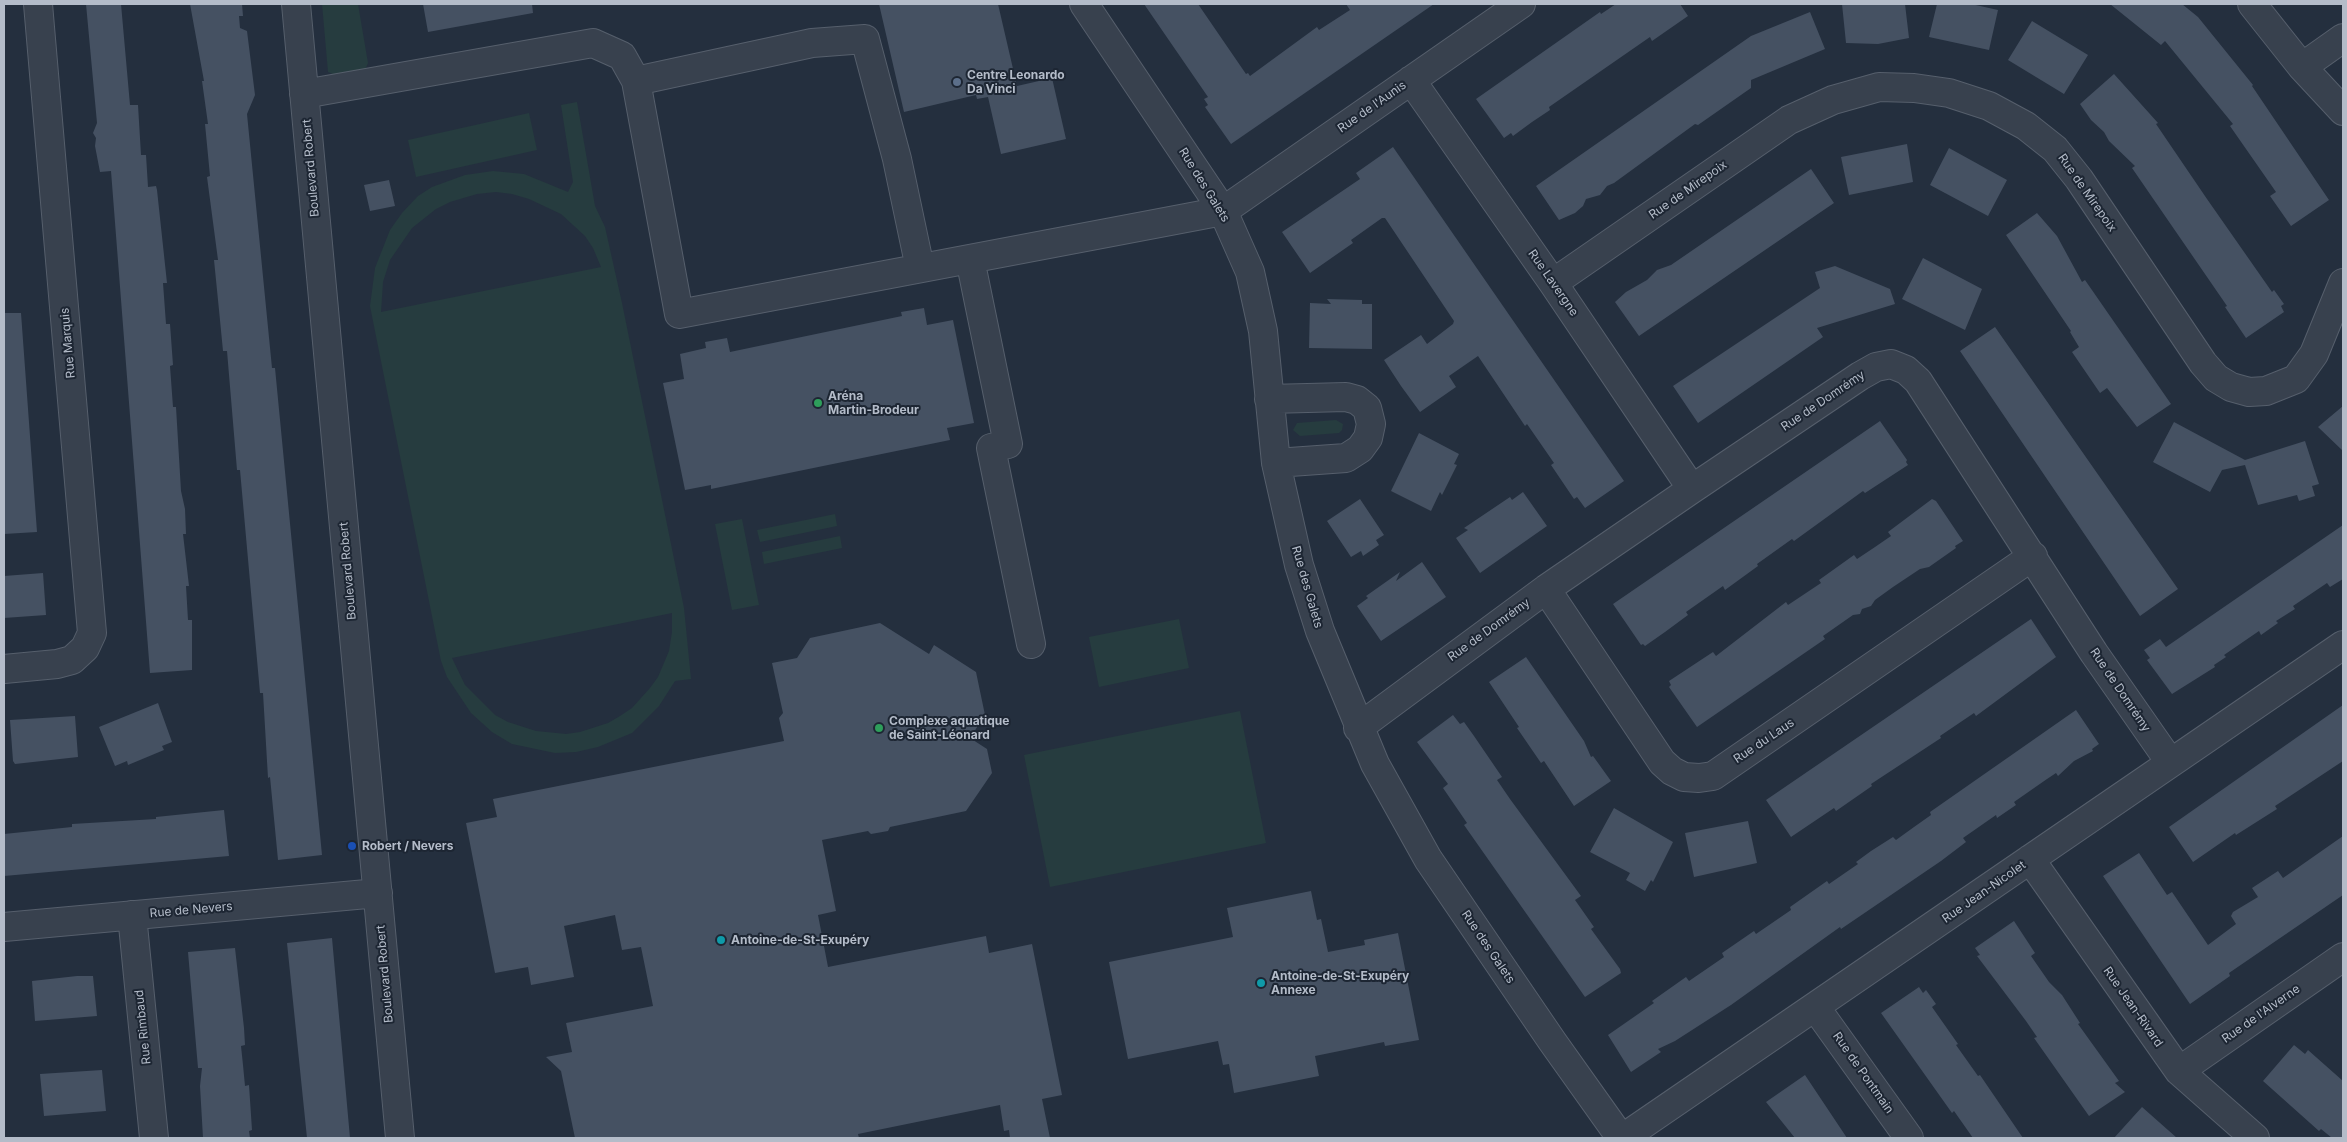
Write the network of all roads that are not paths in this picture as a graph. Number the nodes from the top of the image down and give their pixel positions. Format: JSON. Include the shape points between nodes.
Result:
{"nodes":[{"id":1,"x":38,"y":4,"type":"edge"},
{"id":2,"x":296,"y":4,"type":"edge"},
{"id":3,"x":1084,"y":4,"type":"edge"},
{"id":4,"x":1521,"y":4,"type":"edge"},
{"id":5,"x":2252,"y":4,"type":"edge"},
{"id":6,"x":2343,"y":38,"type":"edge"},
{"id":7,"x":2302,"y":67,"type":"junction"},
{"id":8,"x":1411,"y":80,"type":"junction"},
{"id":9,"x":636,"y":81,"type":"junction"},
{"id":10,"x":304,"y":94,"type":"junction"},
{"id":11,"x":2343,"y":111,"type":"edge"},
{"id":12,"x":1223,"y":211,"type":"junction"},
{"id":13,"x":970,"y":259,"type":"junction"},
{"id":14,"x":920,"y":268,"type":"junction"},
{"id":15,"x":1553,"y":283,"type":"junction"},
{"id":16,"x":2343,"y":283,"type":"edge"},
{"id":17,"x":1269,"y":399,"type":"junction"},
{"id":18,"x":1276,"y":463,"type":"junction"},
{"id":19,"x":1692,"y":489,"type":"junction"},
{"id":20,"x":2034,"y":556,"type":"junction"},
{"id":21,"x":1546,"y":588,"type":"junction"},
{"id":22,"x":1031,"y":644,"type":"dead end"},
{"id":23,"x":2343,"y":645,"type":"edge"},
{"id":24,"x":4,"y":669,"type":"edge"},
{"id":25,"x":1358,"y":728,"type":"junction"},
{"id":26,"x":2170,"y":762,"type":"junction"},
{"id":27,"x":2030,"y":859,"type":"junction"},
{"id":28,"x":378,"y":892,"type":"junction"},
{"id":29,"x":132,"y":915,"type":"junction"},
{"id":30,"x":4,"y":927,"type":"edge"},
{"id":31,"x":2343,"y":957,"type":"edge"},
{"id":32,"x":1816,"y":1008,"type":"junction"},
{"id":33,"x":2179,"y":1071,"type":"junction"},
{"id":34,"x":154,"y":1138,"type":"edge"},
{"id":35,"x":400,"y":1138,"type":"edge"},
{"id":36,"x":1622,"y":1138,"type":"edge"},
{"id":37,"x":1909,"y":1138,"type":"edge"},
{"id":38,"x":2255,"y":1138,"type":"edge"}],
"edges":[{"from":1,"to":24,"type":"street","name":"Rue Marquis","via":[[92,633],[85,648],[72,660]]},
{"from":2,"to":10,"type":"street","name":"Boulevard Robert"},
{"from":3,"to":12,"type":"street","name":"Rue des Galets"},
{"from":4,"to":8,"type":"street","name":"Rue de l'Aunis"},
{"from":5,"to":7,"type":"street"},
{"from":6,"to":7,"type":"street"},
{"from":7,"to":11,"type":"street"},
{"from":8,"to":12,"type":"street","name":"Rue de l'Aunis"},
{"from":8,"to":15,"type":"street","name":"Rue Lavergne"},
{"from":9,"to":10,"type":"street","via":[[622,56],[593,43]]},
{"from":9,"to":14,"type":"street","via":[[812,43],[865,39],[897,159]]},
{"from":9,"to":14,"type":"street","via":[[679,314]]},
{"from":10,"to":28,"type":"street","name":"Boulevard Robert"},
{"from":12,"to":13,"type":"street"},
{"from":12,"to":17,"type":"street","name":"Rue des Galets","via":[[1250,272],[1257,297]]},
{"from":13,"to":14,"type":"street"},
{"from":13,"to":22,"type":"street","via":[[1008,444],[992,448]]},
{"from":15,"to":16,"type":"street","name":"Rue de Mirepoix","via":[[1789,120],[1833,100],[1879,87],[1948,93],[1989,106],[2026,126],[2055,149],[2079,179],[2203,363],[2216,378],[2231,387],[2249,392],[2266,391],[2296,379],[2314,354]]},
{"from":15,"to":19,"type":"street","name":"Rue Lavergne"},
{"from":17,"to":18,"type":"street","name":"Rue des Galets"},
{"from":17,"to":18,"type":"street","via":[[1346,397],[1357,400],[1366,408],[1371,424],[1368,438],[1346,458]]},
{"from":18,"to":25,"type":"street","name":"Rue des Galets","via":[[1299,565]]},
{"from":19,"to":20,"type":"street","name":"Rue de Domrémy","via":[[1860,376],[1876,367],[1891,364],[1906,370],[1918,381]]},
{"from":19,"to":21,"type":"street","name":"Rue de Domrémy"},
{"from":20,"to":21,"type":"street","name":"Rue du Laus","via":[[1713,776],[1699,778],[1684,777],[1662,762]]},
{"from":20,"to":26,"type":"street","name":"Rue de Domrémy","via":[[2094,653]]},
{"from":21,"to":25,"type":"street","name":"Rue de Domrémy"},
{"from":23,"to":26,"type":"street","name":"Rue Jean-Nicolet"},
{"from":25,"to":36,"type":"street","name":"Rue des Galets","via":[[1428,859]]},
{"from":26,"to":27,"type":"street","name":"Rue Jean-Nicolet"},
{"from":27,"to":32,"type":"street","name":"Rue Jean-Nicolet"},
{"from":27,"to":33,"type":"street","name":"Rue Jean-Rivard"},
{"from":28,"to":29,"type":"street","name":"Rue de Nevers"},
{"from":28,"to":35,"type":"street","name":"Boulevard Robert"},
{"from":29,"to":30,"type":"street","name":"Rue de Nevers"},
{"from":29,"to":34,"type":"street","name":"Rue Rimbaud"},
{"from":31,"to":33,"type":"street","name":"Rue de l'Alverne"},
{"from":32,"to":36,"type":"street","name":"Rue Jean-Nicolet"},
{"from":32,"to":37,"type":"street","name":"Rue de Pontmain"},
{"from":33,"to":38,"type":"street","name":"Rue Jean-Rivard"}]}
